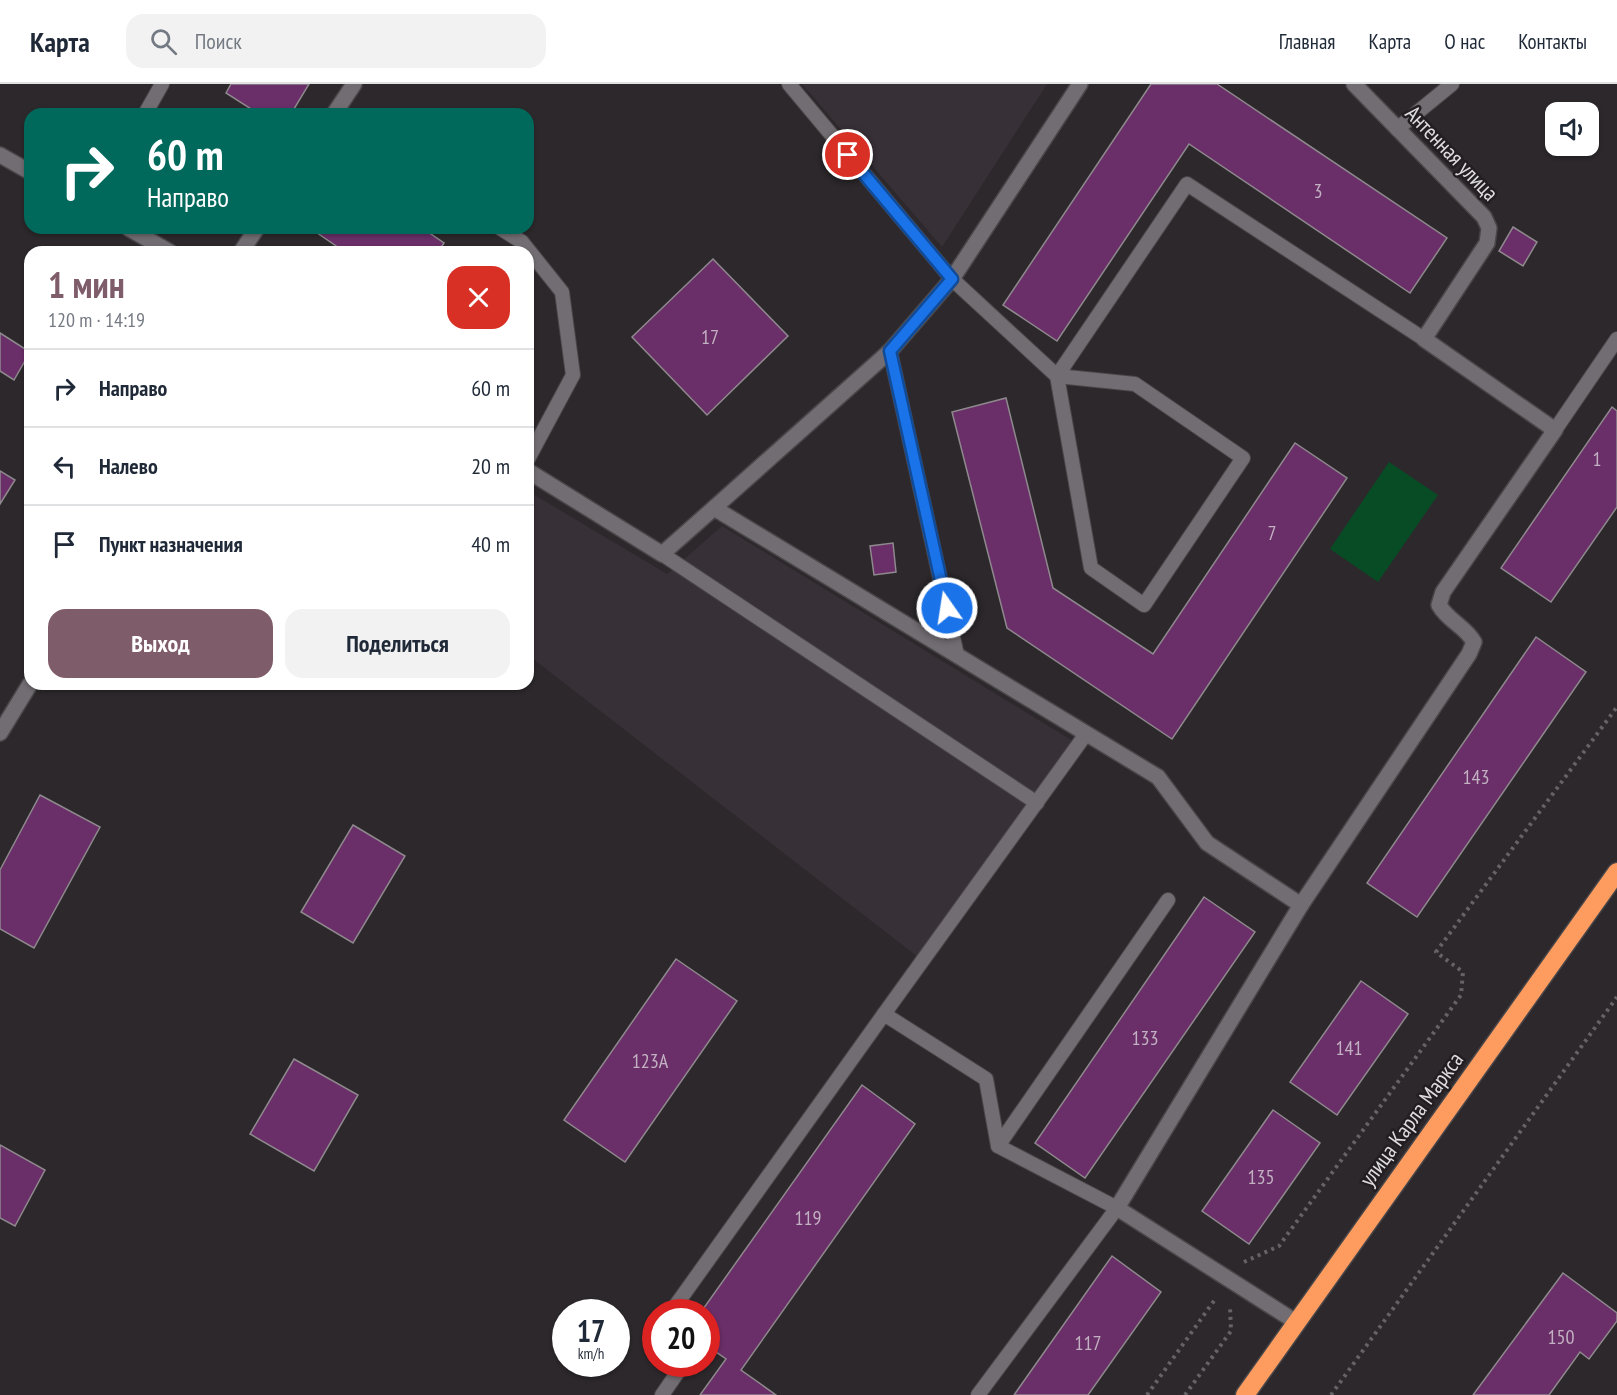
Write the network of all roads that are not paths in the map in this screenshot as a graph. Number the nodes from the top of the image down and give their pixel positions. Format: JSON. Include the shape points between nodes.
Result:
{"nodes":[{"id":1,"x":162,"y":84,"type":"edge"},
{"id":2,"x":354,"y":84,"type":"edge"},
{"id":3,"x":789,"y":84,"type":"edge"},
{"id":4,"x":1080,"y":84,"type":"edge"},
{"id":5,"x":1354,"y":84,"type":"edge"},
{"id":6,"x":1452,"y":84,"type":"edge"},
{"id":7,"x":148,"y":108,"type":"edge"},
{"id":8,"x":338,"y":108,"type":"edge"},
{"id":9,"x":1397,"y":129,"type":"junction"},
{"id":10,"x":0,"y":155,"type":"edge"},
{"id":11,"x":24,"y":169,"type":"edge"},
{"id":12,"x":138,"y":234,"type":"edge"},
{"id":13,"x":509,"y":234,"type":"edge"},
{"id":14,"x":160,"y":246,"type":"edge"},
{"id":15,"x":525,"y":246,"type":"edge"},
{"id":16,"x":534,"y":257,"type":"edge"},
{"id":17,"x":952,"y":279,"type":"junction"},
{"id":18,"x":1424,"y":339,"type":"junction"},
{"id":19,"x":1617,"y":339,"type":"edge"},
{"id":20,"x":890,"y":351,"type":"junction"},
{"id":21,"x":1056,"y":376,"type":"junction"},
{"id":22,"x":1555,"y":430,"type":"junction"},
{"id":23,"x":534,"y":448,"type":"edge"},
{"id":24,"x":534,"y":475,"type":"edge"},
{"id":25,"x":714,"y":508,"type":"junction"},
{"id":26,"x":662,"y":554,"type":"junction"},
{"id":27,"x":957,"y":655,"type":"junction"},
{"id":28,"x":26,"y":690,"type":"edge"},
{"id":29,"x":0,"y":733,"type":"edge"},
{"id":30,"x":1086,"y":734,"type":"junction"},
{"id":31,"x":1037,"y":803,"type":"junction"},
{"id":32,"x":1617,"y":872,"type":"edge"},
{"id":33,"x":1168,"y":900,"type":"dead end"},
{"id":34,"x":1301,"y":905,"type":"junction"},
{"id":35,"x":885,"y":1014,"type":"junction"},
{"id":36,"x":998,"y":1146,"type":"junction"},
{"id":37,"x":1117,"y":1208,"type":"junction"},
{"id":38,"x":680,"y":1299,"type":"edge"},
{"id":39,"x":1296,"y":1322,"type":"junction"},
{"id":40,"x":674,"y":1377,"type":"edge"},
{"id":41,"x":662,"y":1395,"type":"edge"},
{"id":42,"x":978,"y":1395,"type":"edge"},
{"id":43,"x":1245,"y":1395,"type":"edge"}],
"edges":[{"from":1,"to":7,"type":"lane"},
{"from":2,"to":8,"type":"street"},
{"from":3,"to":17,"type":"lane"},
{"from":4,"to":17,"type":"street"},
{"from":5,"to":9,"type":"street","name":"Антенная улица"},
{"from":6,"to":9,"type":"lane"},
{"from":9,"to":18,"type":"street","name":"Антенная улица","via":[[1484,217],[1489,228],[1487,243]]},
{"from":10,"to":11,"type":"street"},
{"from":12,"to":14,"type":"street"},
{"from":13,"to":15,"type":"lane"},
{"from":16,"to":23,"type":"lane","via":[[561,292],[573,375]]},
{"from":17,"to":20,"type":"street"},
{"from":17,"to":21,"type":"lane"},
{"from":18,"to":21,"type":"lane","via":[[1187,184]]},
{"from":18,"to":22,"type":"street"},
{"from":19,"to":22,"type":"lane"},
{"from":20,"to":25,"type":"street"},
{"from":20,"to":27,"type":"lane"},
{"from":21,"to":21,"type":"lane","via":[[1135,384],[1243,458],[1144,605],[1090,568]]},
{"from":22,"to":34,"type":"street","via":[[1443,592],[1439,604],[1445,615],[1468,632],[1474,642],[1470,654]]},
{"from":24,"to":26,"type":"street"},
{"from":25,"to":26,"type":"street"},
{"from":25,"to":27,"type":"street"},
{"from":26,"to":31,"type":"lane"},
{"from":27,"to":30,"type":"street"},
{"from":28,"to":29,"type":"street"},
{"from":30,"to":31,"type":"lane"},
{"from":30,"to":34,"type":"street","via":[[1158,777],[1207,843]]},
{"from":31,"to":35,"type":"lane"},
{"from":32,"to":39,"type":"highway","name":"улица Карла Маркса"},
{"from":33,"to":36,"type":"lane"},
{"from":34,"to":37,"type":"street"},
{"from":35,"to":36,"type":"lane","via":[[986,1079]]},
{"from":35,"to":38,"type":"lane"},
{"from":36,"to":37,"type":"lane"},
{"from":37,"to":39,"type":"street"},
{"from":37,"to":42,"type":"lane"},
{"from":39,"to":43,"type":"highway","name":"улица Карла Маркса"},
{"from":40,"to":41,"type":"lane"}]}
